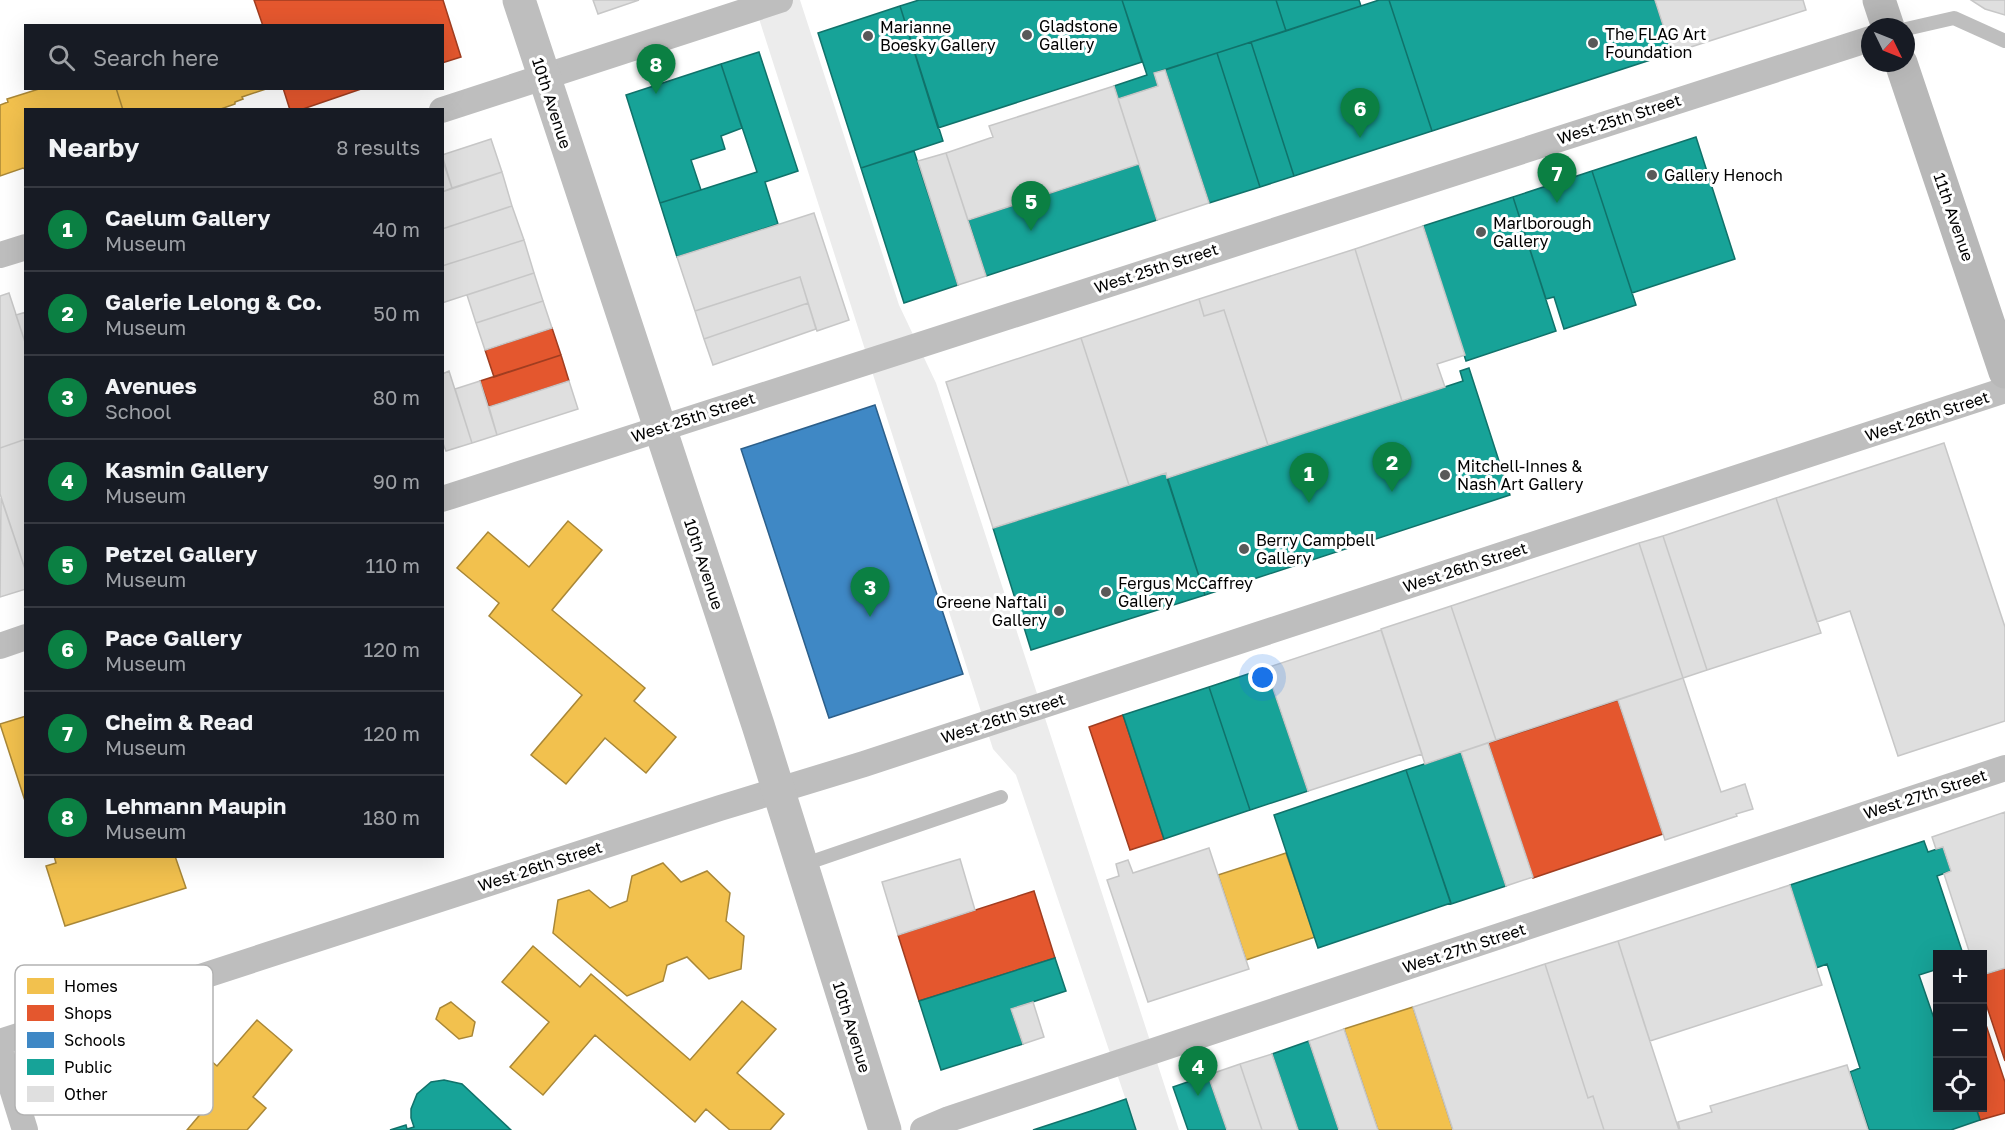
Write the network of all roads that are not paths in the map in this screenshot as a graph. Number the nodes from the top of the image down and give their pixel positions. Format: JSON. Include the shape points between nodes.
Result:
{"nodes":[{"id":1,"x":519,"y":0,"type":"edge"},
{"id":2,"x":780,"y":0,"type":"edge"},
{"id":3,"x":1879,"y":0,"type":"edge"},
{"id":4,"x":1885,"y":18,"type":"edge"},
{"id":5,"x":1915,"y":27,"type":"edge"},
{"id":6,"x":2005,"y":41,"type":"edge"},
{"id":7,"x":1861,"y":42,"type":"edge"},
{"id":8,"x":1904,"y":72,"type":"edge"},
{"id":9,"x":544,"y":76,"type":"junction"},
{"id":10,"x":444,"y":109,"type":"edge"},
{"id":11,"x":24,"y":248,"type":"edge"},
{"id":12,"x":0,"y":255,"type":"edge"},
{"id":13,"x":2005,"y":372,"type":"edge"},
{"id":14,"x":2005,"y":390,"type":"edge"},
{"id":15,"x":659,"y":428,"type":"junction"},
{"id":16,"x":444,"y":498,"type":"edge"},
{"id":17,"x":24,"y":639,"type":"edge"},
{"id":18,"x":0,"y":646,"type":"edge"},
{"id":19,"x":2005,"y":768,"type":"edge"},
{"id":20,"x":778,"y":790,"type":"junction"},
{"id":21,"x":1001,"y":797,"type":"dead end"},
{"id":22,"x":802,"y":866,"type":"junction"},
{"id":23,"x":213,"y":973,"type":"edge"},
{"id":24,"x":15,"y":1037,"type":"edge"},
{"id":25,"x":0,"y":1042,"type":"edge"},
{"id":26,"x":0,"y":1050,"type":"edge"},
{"id":27,"x":15,"y":1098,"type":"edge"},
{"id":28,"x":20,"y":1115,"type":"edge"},
{"id":29,"x":25,"y":1130,"type":"edge"},
{"id":30,"x":885,"y":1130,"type":"edge"},
{"id":31,"x":924,"y":1130,"type":"edge"}],
"edges":[{"from":1,"to":9,"type":"main road","name":"10th Avenue"},
{"from":2,"to":9,"type":"street"},
{"from":3,"to":4,"type":"main road"},
{"from":5,"to":6,"type":"lane","via":[[1954,18]]},
{"from":7,"to":15,"type":"street","name":"West 25th Street"},
{"from":8,"to":13,"type":"main road","name":"11th Avenue"},
{"from":9,"to":10,"type":"street"},
{"from":9,"to":15,"type":"main road","name":"10th Avenue"},
{"from":11,"to":12,"type":"street"},
{"from":14,"to":20,"type":"street","name":"West 26th Street"},
{"from":15,"to":16,"type":"street","name":"West 25th Street"},
{"from":15,"to":20,"type":"main road","name":"10th Avenue"},
{"from":17,"to":18,"type":"street"},
{"from":19,"to":31,"type":"street","name":"West 27th Street"},
{"from":20,"to":22,"type":"main road","name":"10th Avenue"},
{"from":20,"to":23,"type":"street","name":"West 26th Street"},
{"from":21,"to":22,"type":"lane"},
{"from":22,"to":30,"type":"main road","name":"10th Avenue"},
{"from":24,"to":25,"type":"street","name":"West 26th Street"},
{"from":26,"to":27,"type":"street"},
{"from":28,"to":29,"type":"street"}]}
